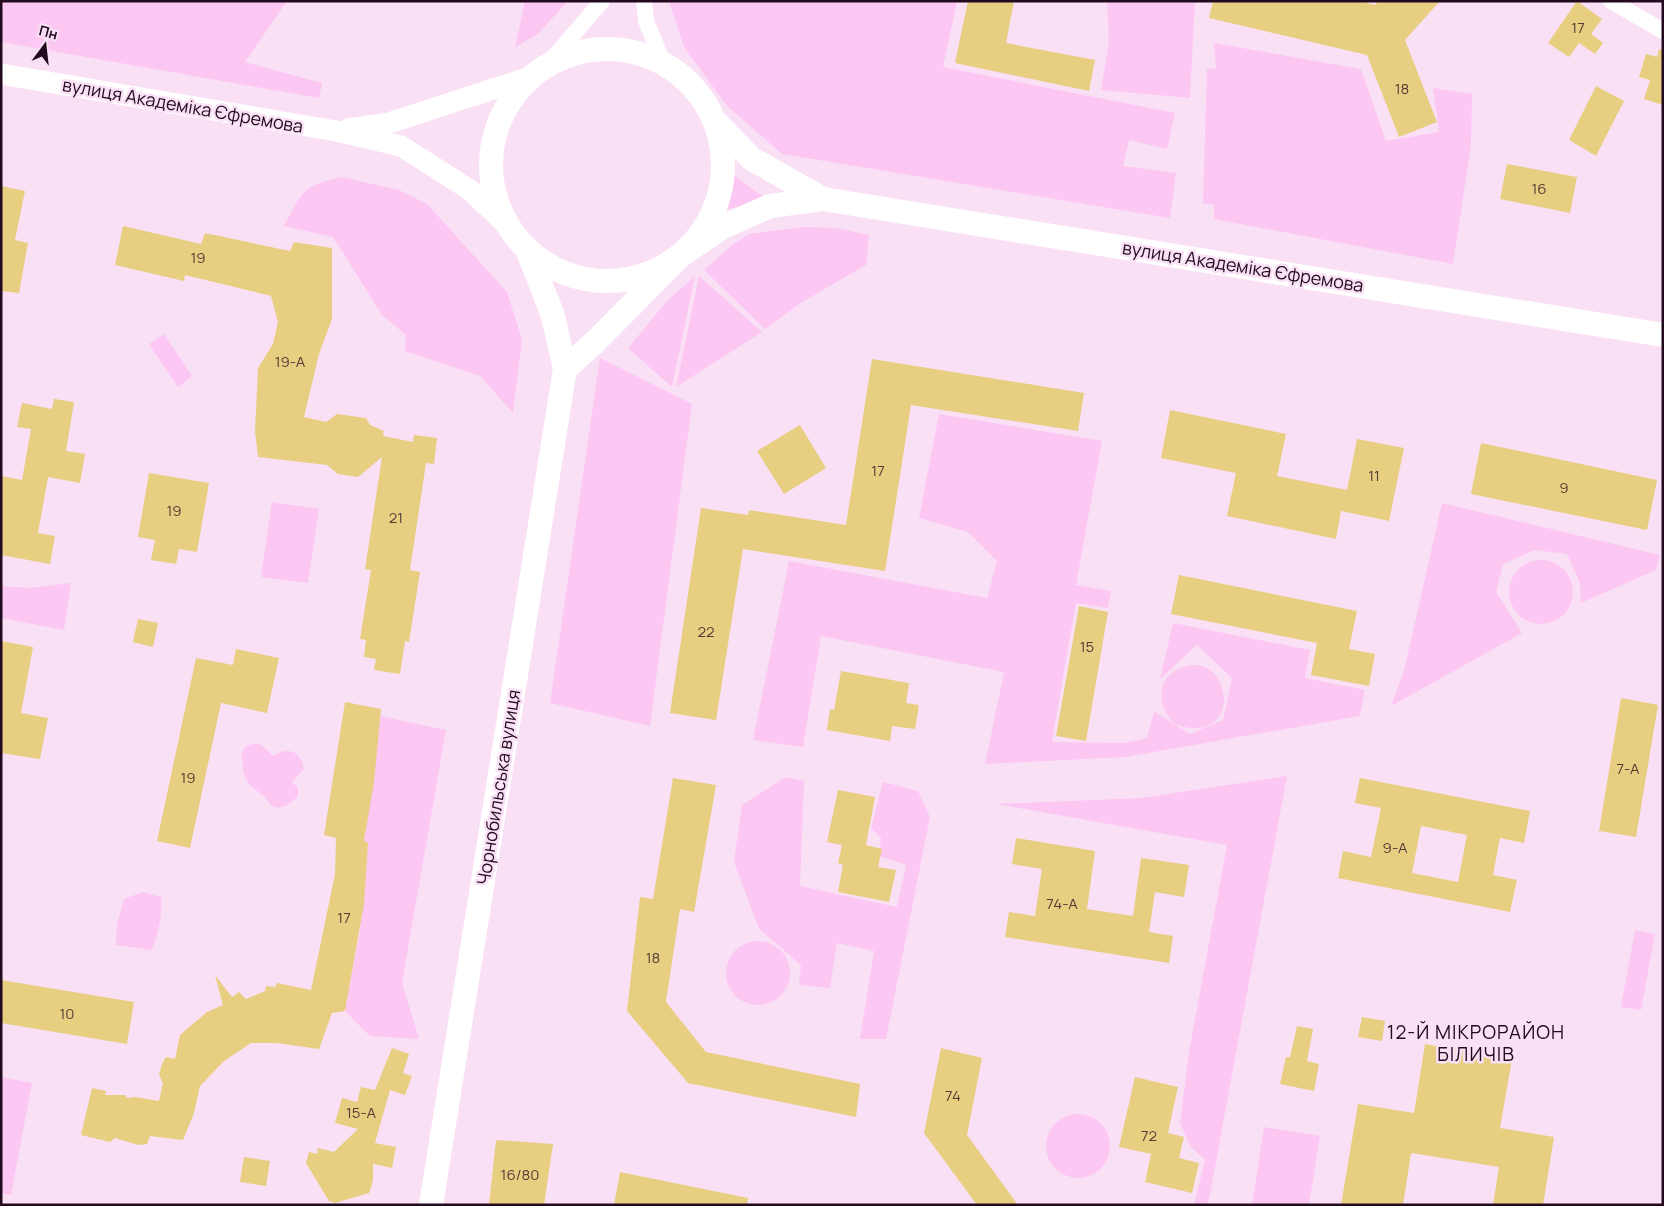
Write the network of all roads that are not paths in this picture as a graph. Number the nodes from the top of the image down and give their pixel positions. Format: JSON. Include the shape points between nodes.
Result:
{"nodes":[{"id":1,"x":602,"y":1,"type":"edge"},
{"id":2,"x":644,"y":1,"type":"edge"},
{"id":3,"x":1611,"y":1,"type":"edge"},
{"id":4,"x":1663,"y":31,"type":"edge"},
{"id":5,"x":662,"y":62,"type":"junction"},
{"id":6,"x":539,"y":70,"type":"junction"},
{"id":7,"x":1,"y":74,"type":"edge"},
{"id":8,"x":716,"y":121,"type":"junction"},
{"id":9,"x":336,"y":131,"type":"junction"},
{"id":10,"x":823,"y":199,"type":"junction"},
{"id":11,"x":507,"y":225,"type":"junction"},
{"id":12,"x":527,"y":249,"type":"junction"},
{"id":13,"x":680,"y":256,"type":"junction"},
{"id":14,"x":1663,"y":335,"type":"edge"},
{"id":15,"x":565,"y":369,"type":"junction"},
{"id":16,"x":430,"y":1205,"type":"edge"}],
"edges":[{"from":1,"to":6,"type":"street"},
{"from":2,"to":5,"type":"street","via":[[646,21]]},
{"from":3,"to":4,"type":"street"},
{"from":5,"to":6,"type":"main road","via":[[625,49],[601,48],[585,50]]},
{"from":5,"to":8,"type":"main road","via":[[693,85]]},
{"from":6,"to":9,"type":"street","name":"вулиця Академіка Єфремова","via":[[389,123]]},
{"from":6,"to":11,"type":"main road","via":[[507,105],[493,138],[491,174],[499,209]]},
{"from":7,"to":9,"type":"street","name":"вулиця Академіка Єфремова"},
{"from":8,"to":10,"type":"main road","name":"вулиця Академіка Єфремова","via":[[752,159]]},
{"from":8,"to":13,"type":"main road","via":[[724,157],[720,194],[705,228]]},
{"from":9,"to":11,"type":"street","name":"вулиця Академіка Єфремова","via":[[401,146],[470,190]]},
{"from":10,"to":13,"type":"main road","name":"вулиця Академіка Єфремова","via":[[770,206],[723,227]]},
{"from":10,"to":14,"type":"main road","name":"вулиця Академіка Єфремова"},
{"from":11,"to":12,"type":"main road"},
{"from":12,"to":13,"type":"main road","via":[[554,268],[586,279],[619,281],[651,273]]},
{"from":12,"to":15,"type":"main road","name":"Чорнобильська вулиця","via":[[553,316]]},
{"from":13,"to":15,"type":"main road"},
{"from":15,"to":16,"type":"main road","name":"Чорнобильська вулиця"}]}
